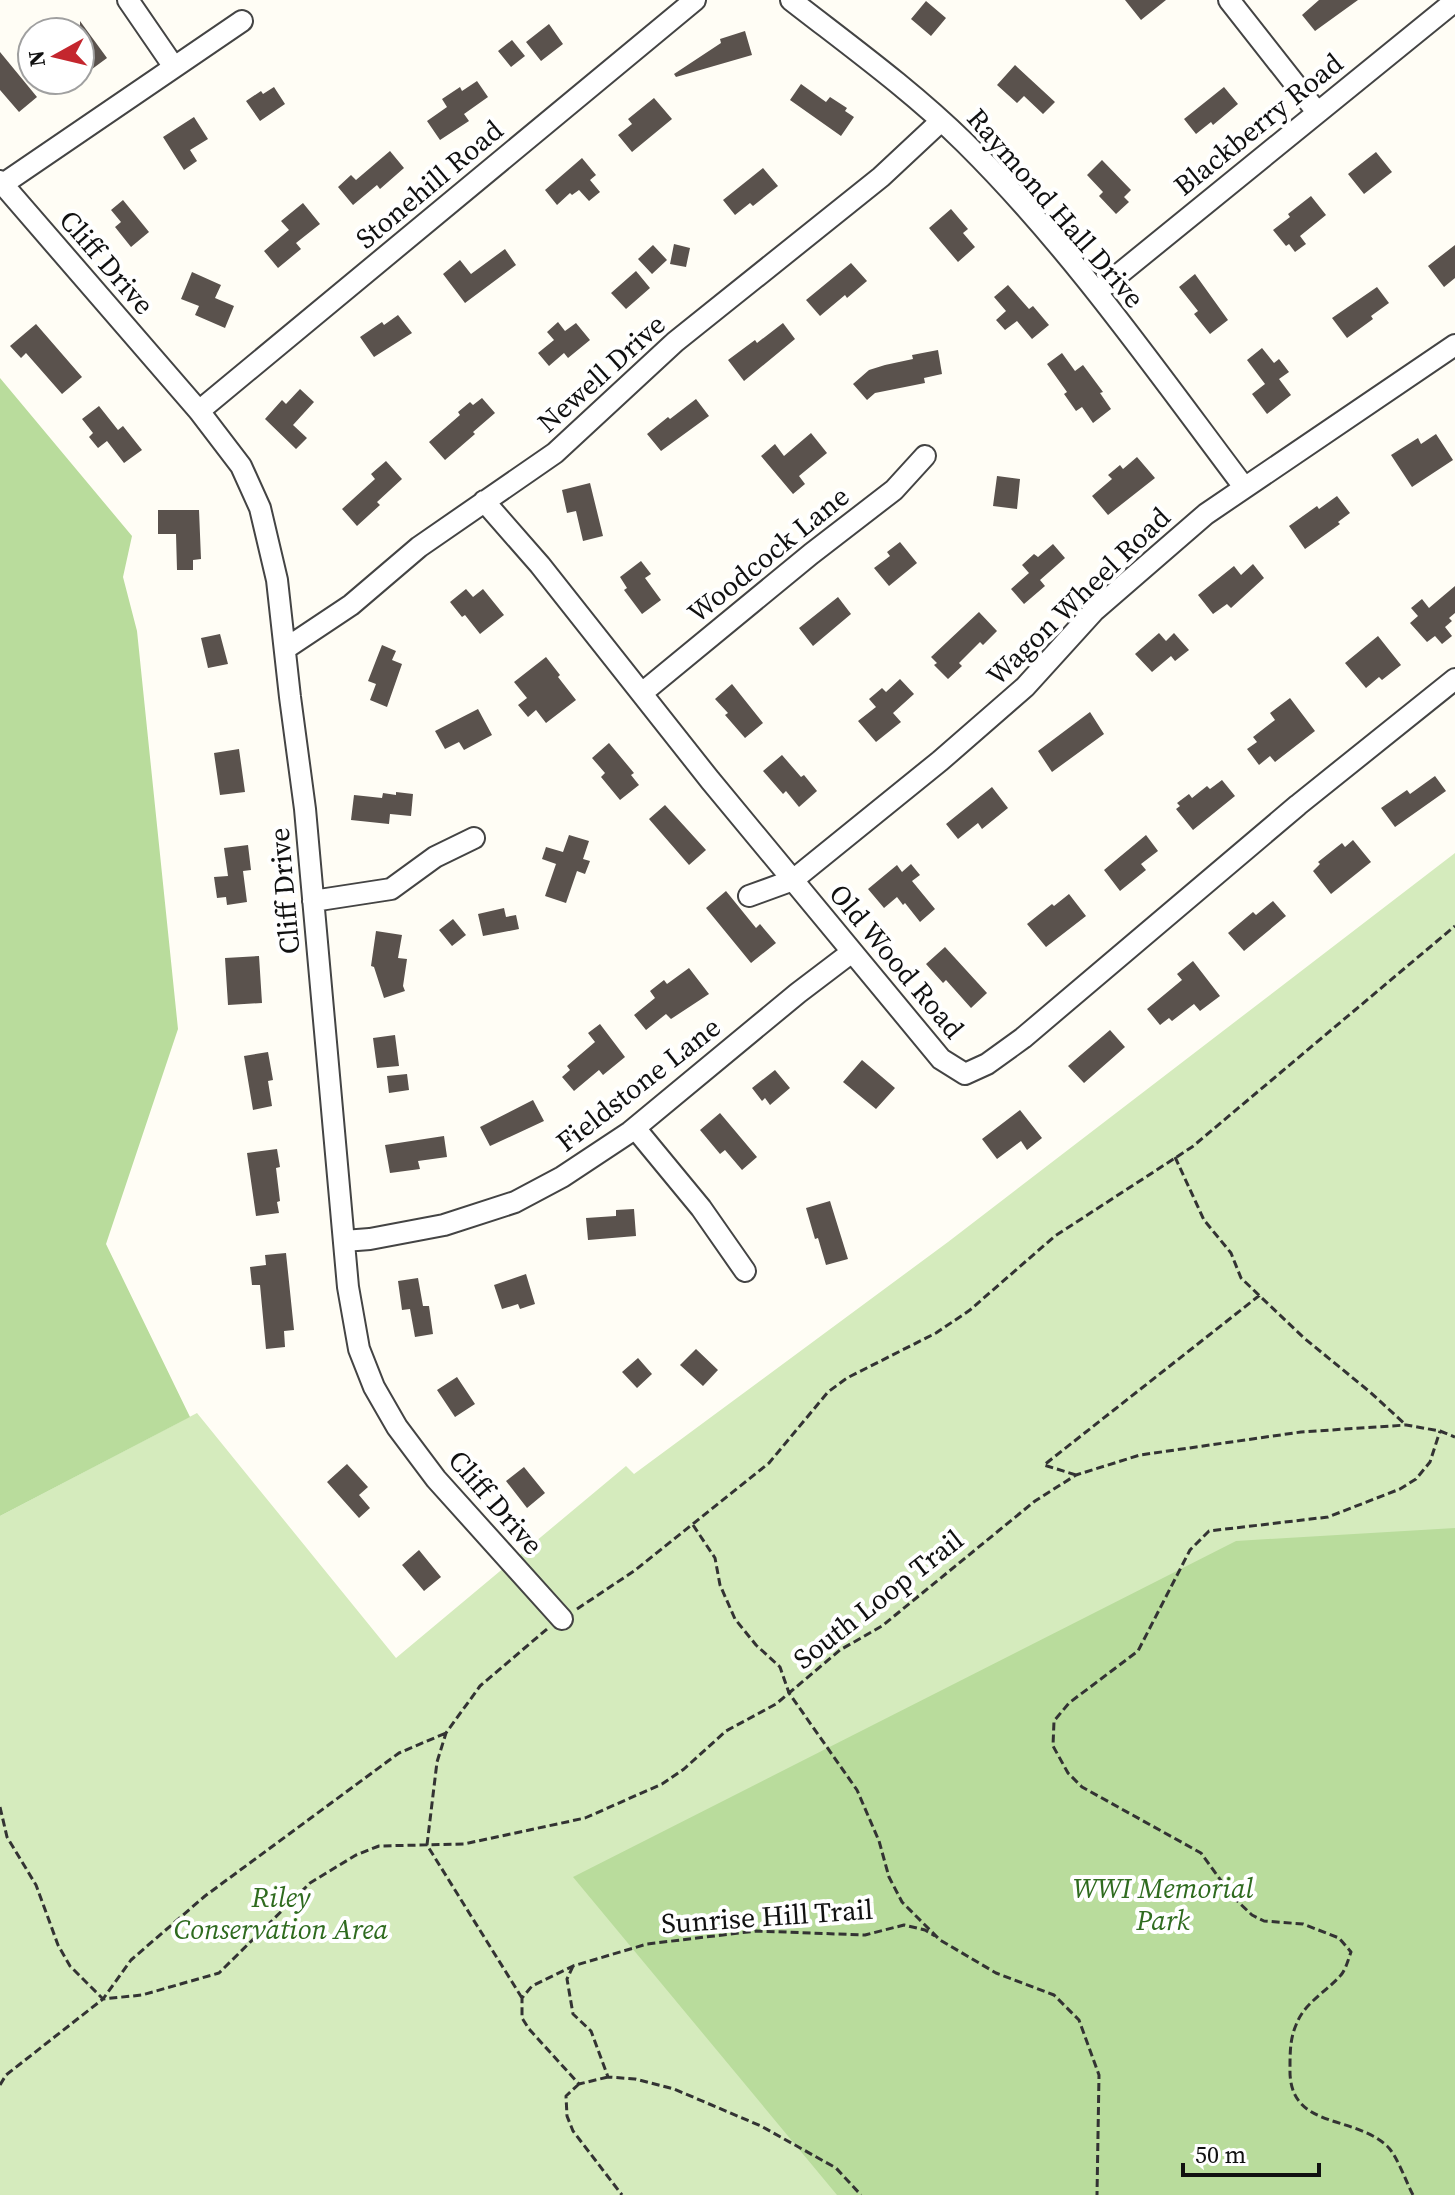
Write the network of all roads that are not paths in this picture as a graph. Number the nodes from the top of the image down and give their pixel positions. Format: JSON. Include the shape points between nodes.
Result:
{"nodes":[{"id":1,"x":128,"y":0,"type":"edge"},
{"id":2,"x":695,"y":0,"type":"edge"},
{"id":3,"x":791,"y":0,"type":"edge"},
{"id":4,"x":1229,"y":0,"type":"edge"},
{"id":5,"x":1455,"y":1,"type":"edge"},
{"id":6,"x":242,"y":21,"type":"dead end"},
{"id":7,"x":174,"y":67,"type":"junction"},
{"id":8,"x":1317,"y":112,"type":"junction"},
{"id":9,"x":941,"y":121,"type":"junction"},
{"id":10,"x":1,"y":183,"type":"edge"},
{"id":11,"x":1097,"y":292,"type":"junction"},
{"id":12,"x":1455,"y":345,"type":"edge"},
{"id":13,"x":199,"y":411,"type":"junction"},
{"id":14,"x":925,"y":456,"type":"dead end"},
{"id":15,"x":1244,"y":487,"type":"junction"},
{"id":16,"x":484,"y":501,"type":"junction"},
{"id":17,"x":285,"y":649,"type":"junction"},
{"id":18,"x":1455,"y":679,"type":"edge"},
{"id":19,"x":642,"y":693,"type":"junction"},
{"id":20,"x":474,"y":838,"type":"dead end"},
{"id":21,"x":793,"y":880,"type":"junction"},
{"id":22,"x":749,"y":896,"type":"dead end"},
{"id":23,"x":313,"y":901,"type":"junction"},
{"id":24,"x":852,"y":952,"type":"junction"},
{"id":25,"x":635,"y":1128,"type":"junction"},
{"id":26,"x":344,"y":1241,"type":"junction"},
{"id":27,"x":745,"y":1271,"type":"dead end"},
{"id":28,"x":562,"y":1619,"type":"road end"}],
"edges":[{"from":1,"to":7,"type":"street"},
{"from":2,"to":13,"type":"street","name":"Stonehill Road"},
{"from":3,"to":9,"type":"street","name":"Raymond Hall Drive"},
{"from":4,"to":8,"type":"street"},
{"from":5,"to":8,"type":"street","name":"Blackberry Road"},
{"from":6,"to":7,"type":"street"},
{"from":7,"to":10,"type":"street"},
{"from":8,"to":11,"type":"street","name":"Blackberry Road"},
{"from":9,"to":11,"type":"street","name":"Raymond Hall Drive"},
{"from":9,"to":16,"type":"street","name":"Newell Drive","via":[[881,177],[675,342],[555,453]]},
{"from":10,"to":13,"type":"street","name":"Cliff Drive"},
{"from":11,"to":15,"type":"street","name":"Raymond Hall Drive"},
{"from":12,"to":15,"type":"street","name":"Wagon Wheel Road"},
{"from":13,"to":17,"type":"street","name":"Cliff Drive","via":[[241,466],[260,508],[277,580]]},
{"from":14,"to":19,"type":"street","name":"Woodcock Lane","via":[[894,490]]},
{"from":15,"to":21,"type":"street","name":"Wagon Wheel Road","via":[[1094,611],[1025,687]]},
{"from":16,"to":17,"type":"street","name":"Newell Drive","via":[[351,605]]},
{"from":16,"to":19,"type":"street","name":"Old Wood Road"},
{"from":17,"to":23,"type":"street","name":"Cliff Drive"},
{"from":18,"to":24,"type":"street","name":"Old Wood Road","via":[[1023,1038],[965,1074],[941,1059]]},
{"from":19,"to":21,"type":"street","name":"Old Wood Road"},
{"from":20,"to":23,"type":"street","via":[[435,857],[391,889]]},
{"from":21,"to":22,"type":"street","name":"Wagon Wheel Road"},
{"from":21,"to":24,"type":"street","name":"Old Wood Road"},
{"from":23,"to":26,"type":"street","name":"Cliff Drive"},
{"from":24,"to":25,"type":"street","name":"Fieldstone Lane"},
{"from":25,"to":26,"type":"street","name":"Fieldstone Lane","via":[[515,1202],[444,1225]]},
{"from":25,"to":27,"type":"street"},
{"from":26,"to":28,"type":"street","name":"Cliff Drive","via":[[359,1349],[397,1427],[436,1479]]}]}
